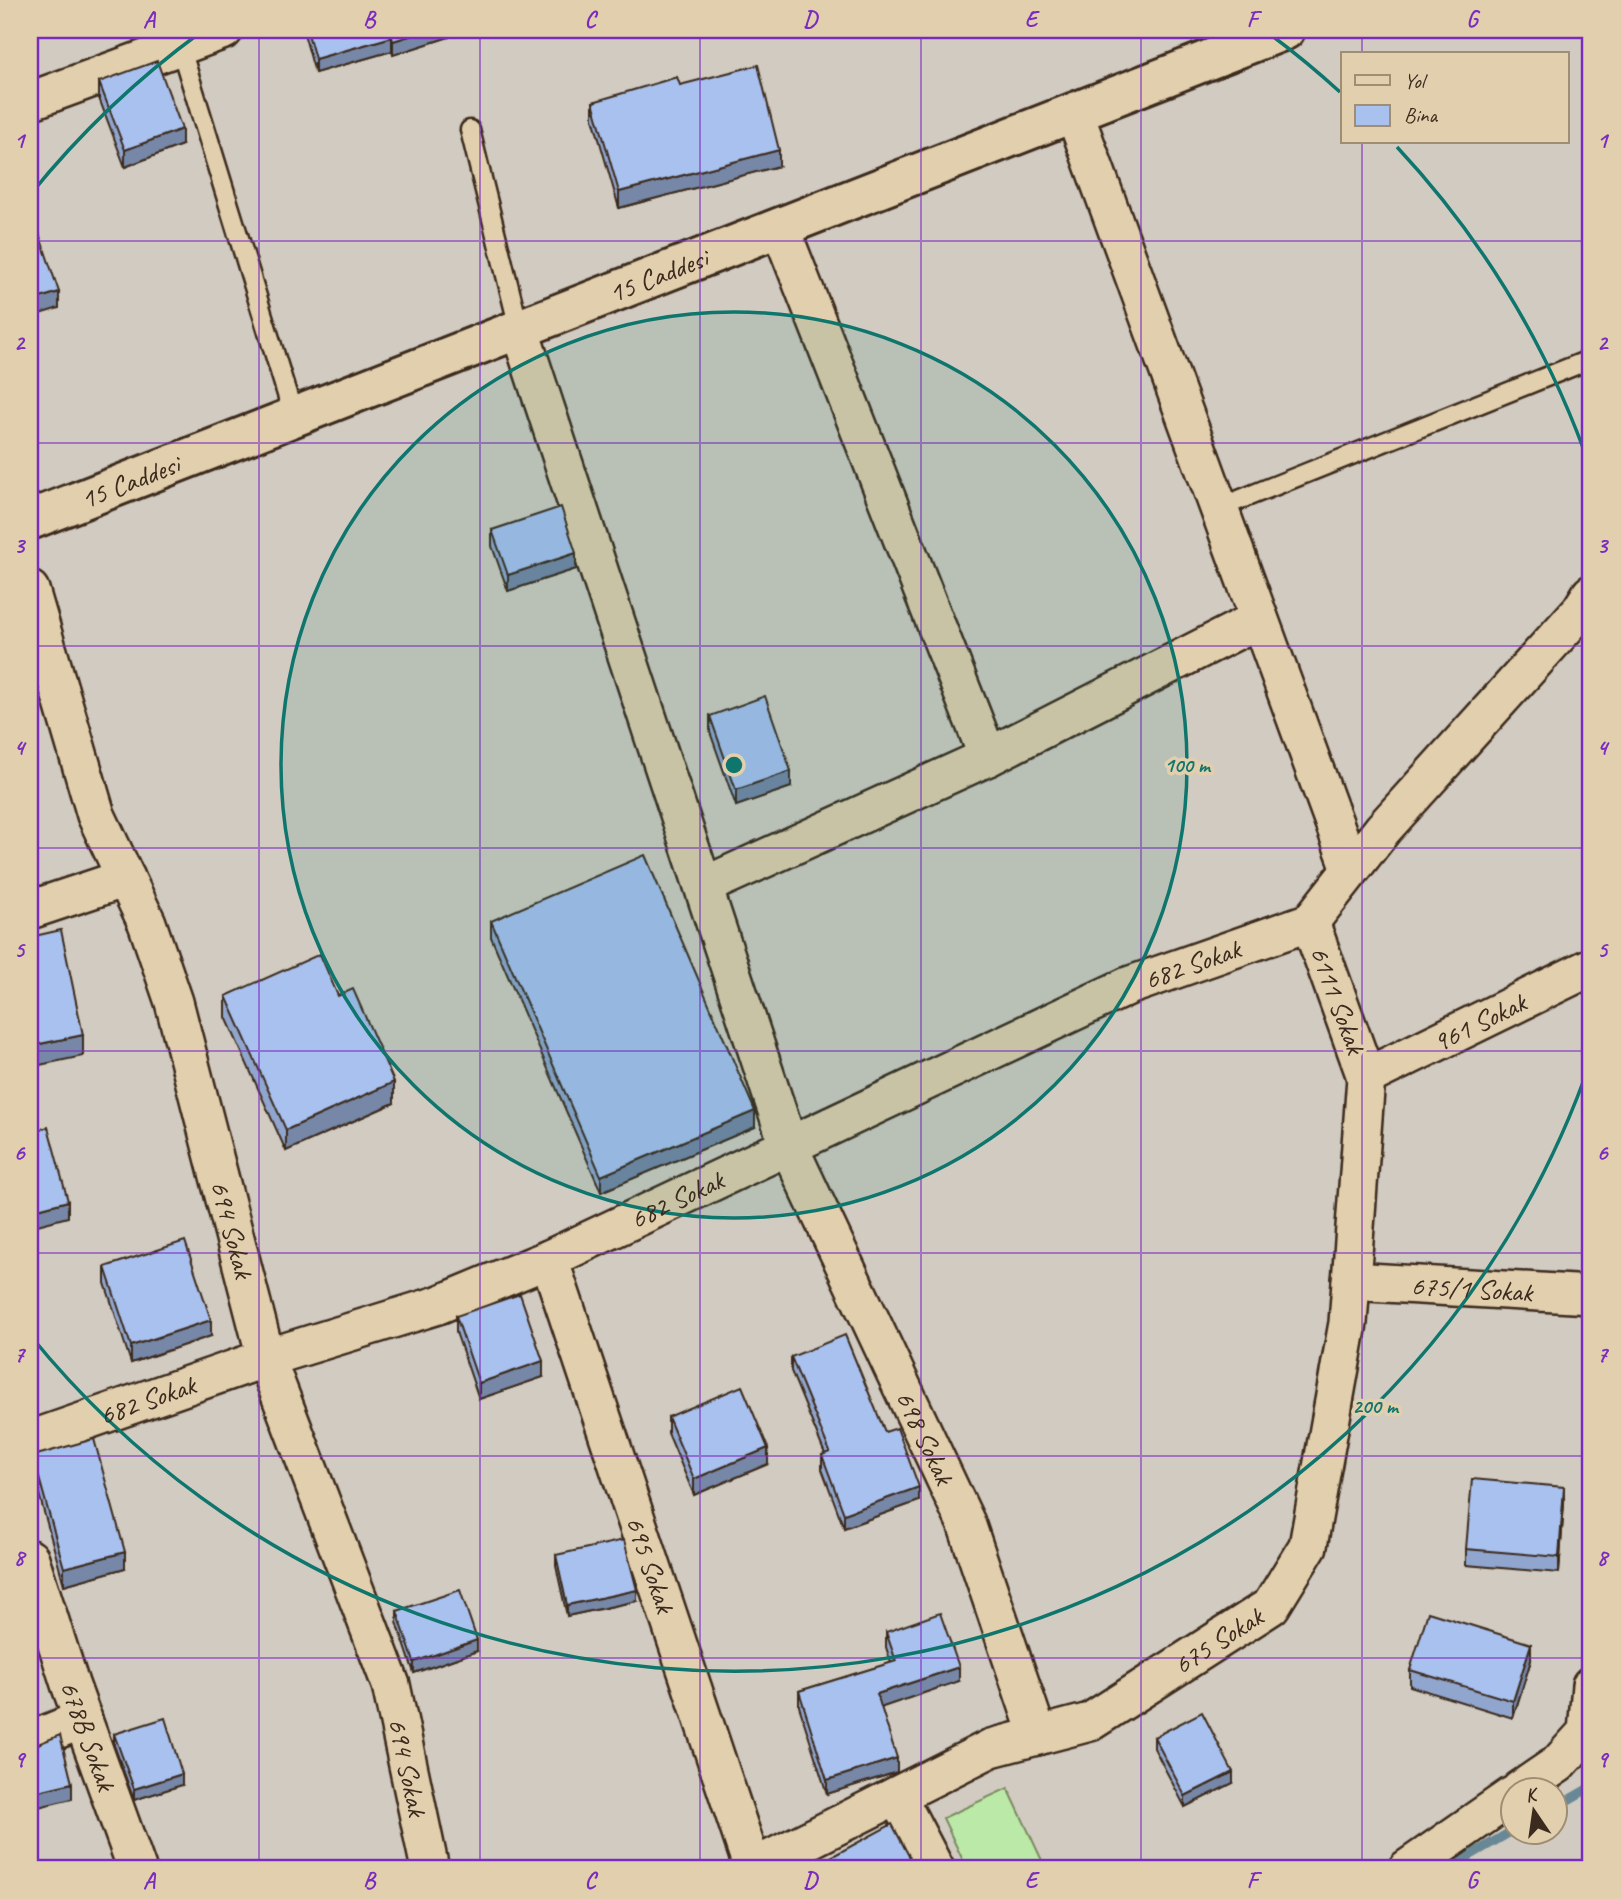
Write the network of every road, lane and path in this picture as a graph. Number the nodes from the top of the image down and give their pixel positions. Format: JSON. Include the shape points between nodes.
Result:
{"nodes":[{"id":1,"x":224,"y":30,"type":"edge"},
{"id":2,"x":1284,"y":30,"type":"edge"},
{"id":3,"x":180,"y":46,"type":"junction"},
{"id":4,"x":30,"y":101,"type":"edge"},
{"id":5,"x":1074,"y":112,"type":"junction"},
{"id":6,"x":470,"y":130,"type":"dead end"},
{"id":7,"x":780,"y":227,"type":"junction"},
{"id":8,"x":519,"y":328,"type":"junction"},
{"id":9,"x":1591,"y":359,"type":"edge"},
{"id":10,"x":294,"y":416,"type":"junction"},
{"id":11,"x":1219,"y":509,"type":"junction"},
{"id":12,"x":30,"y":520,"type":"edge"},
{"id":13,"x":30,"y":590,"type":"edge"},
{"id":14,"x":1591,"y":594,"type":"edge"},
{"id":15,"x":1259,"y":619,"type":"junction"},
{"id":16,"x":988,"y":757,"type":"junction"},
{"id":17,"x":1351,"y":869,"type":"junction"},
{"id":18,"x":126,"y":878,"type":"junction"},
{"id":19,"x":704,"y":886,"type":"junction"},
{"id":20,"x":30,"y":910,"type":"edge"},
{"id":21,"x":1310,"y":922,"type":"junction"},
{"id":22,"x":1591,"y":967,"type":"edge"},
{"id":23,"x":1366,"y":1077,"type":"junction"},
{"id":24,"x":789,"y":1147,"type":"junction"},
{"id":25,"x":549,"y":1259,"type":"junction"},
{"id":26,"x":1351,"y":1281,"type":"junction"},
{"id":27,"x":1591,"y":1295,"type":"edge"},
{"id":28,"x":266,"y":1358,"type":"junction"},
{"id":29,"x":30,"y":1440,"type":"edge"},
{"id":30,"x":30,"y":1559,"type":"edge"},
{"id":31,"x":1591,"y":1685,"type":"edge"},
{"id":32,"x":83,"y":1719,"type":"junction"},
{"id":33,"x":1038,"y":1736,"type":"junction"},
{"id":34,"x":30,"y":1741,"type":"edge"},
{"id":35,"x":1541,"y":1776,"type":"edge"},
{"id":36,"x":897,"y":1796,"type":"junction"},
{"id":37,"x":1498,"y":1806,"type":"edge"},
{"id":38,"x":137,"y":1869,"type":"edge"},
{"id":39,"x":430,"y":1869,"type":"edge"},
{"id":40,"x":752,"y":1869,"type":"edge"},
{"id":41,"x":935,"y":1869,"type":"edge"},
{"id":42,"x":1406,"y":1869,"type":"edge"}],
"edges":[{"from":1,"to":3,"type":"street"},
{"from":2,"to":5,"type":"street","name":"15 Caddesi"},
{"from":3,"to":4,"type":"street"},
{"from":3,"to":10,"type":"lane"},
{"from":5,"to":7,"type":"street","name":"15 Caddesi"},
{"from":5,"to":11,"type":"street"},
{"from":6,"to":8,"type":"lane"},
{"from":7,"to":8,"type":"street","name":"15 Caddesi"},
{"from":7,"to":16,"type":"street"},
{"from":8,"to":10,"type":"street","name":"15 Caddesi"},
{"from":8,"to":19,"type":"street","name":"698 Sokak"},
{"from":9,"to":11,"type":"lane"},
{"from":10,"to":12,"type":"street","name":"15 Caddesi"},
{"from":11,"to":15,"type":"street"},
{"from":13,"to":18,"type":"street","name":"694 Sokak","via":[[96,815]]},
{"from":14,"to":17,"type":"street"},
{"from":15,"to":16,"type":"street"},
{"from":15,"to":17,"type":"street"},
{"from":16,"to":19,"type":"street"},
{"from":17,"to":21,"type":"street"},
{"from":18,"to":20,"type":"street"},
{"from":18,"to":28,"type":"street","name":"694 Sokak","via":[[174,1002]]},
{"from":19,"to":24,"type":"street","name":"698 Sokak"},
{"from":21,"to":23,"type":"street","name":"6111 Sokak"},
{"from":21,"to":24,"type":"street","name":"682 Sokak","via":[[1128,986]]},
{"from":22,"to":23,"type":"street","name":"961 Sokak"},
{"from":23,"to":26,"type":"street","name":"675 Sokak"},
{"from":24,"to":25,"type":"street","name":"682 Sokak"},
{"from":24,"to":33,"type":"street","name":"698 Sokak","via":[[966,1523]]},
{"from":25,"to":28,"type":"street","name":"682 Sokak","via":[[438,1305]]},
{"from":25,"to":40,"type":"street","name":"695 Sokak"},
{"from":26,"to":27,"type":"street","name":"675/1 Sokak"},
{"from":26,"to":33,"type":"street","name":"675 Sokak","via":[[1348,1323],[1308,1546],[1271,1606],[1090,1722]]},
{"from":28,"to":29,"type":"street","name":"682 Sokak"},
{"from":28,"to":39,"type":"street","name":"694 Sokak","via":[[391,1685]]},
{"from":30,"to":32,"type":"street","name":"678B Sokak"},
{"from":31,"to":35,"type":"street","via":[[1587,1732],[1559,1764]]},
{"from":32,"to":34,"type":"street"},
{"from":32,"to":38,"type":"street","name":"678B Sokak"},
{"from":33,"to":36,"type":"street","name":"675 Sokak","via":[[991,1748]]},
{"from":36,"to":40,"type":"street","name":"675 Sokak"},
{"from":36,"to":41,"type":"street"},
{"from":37,"to":42,"type":"street"}]}
